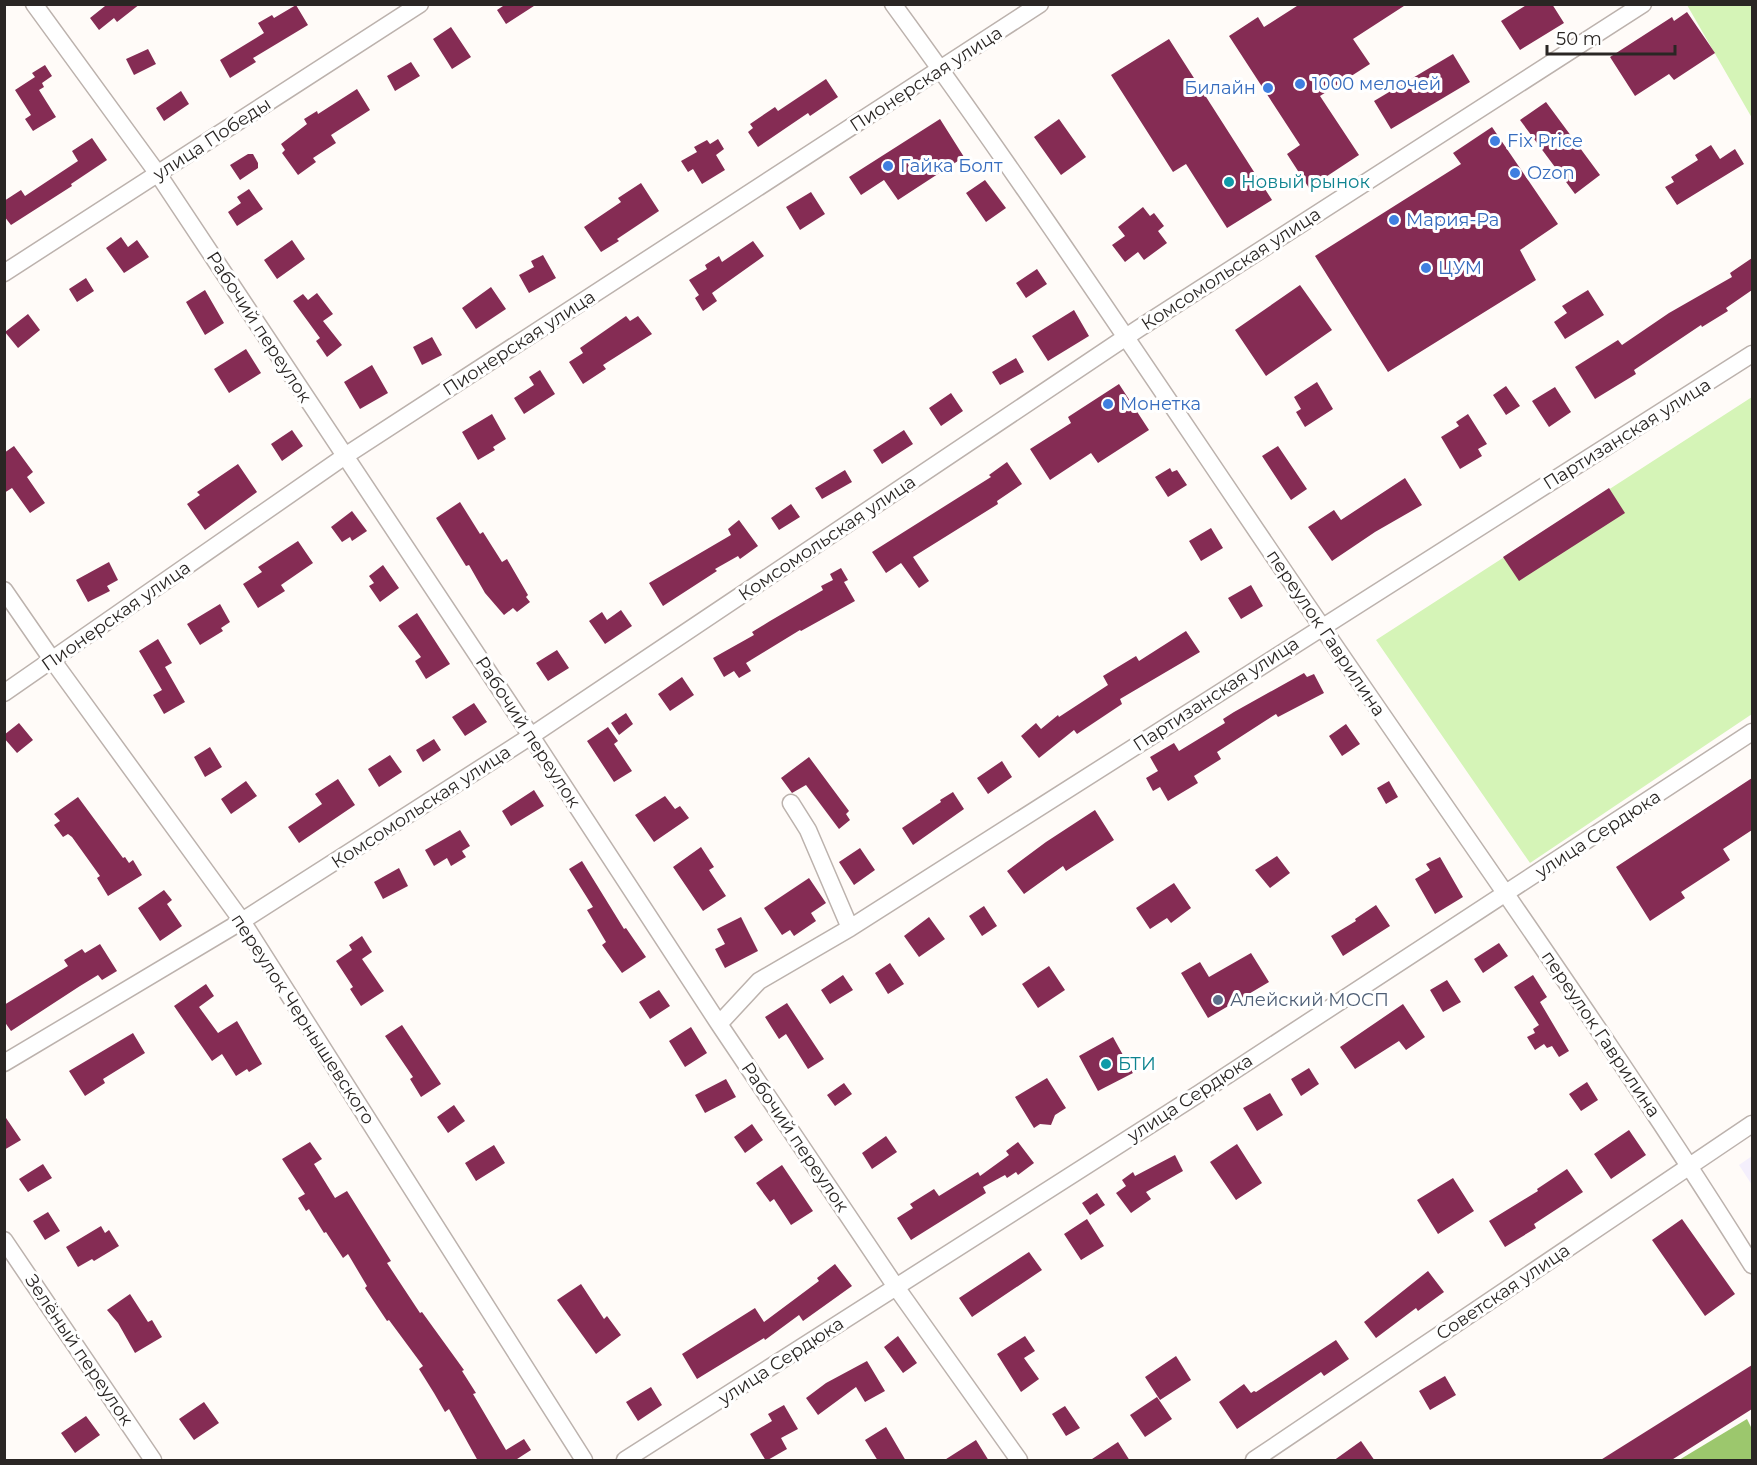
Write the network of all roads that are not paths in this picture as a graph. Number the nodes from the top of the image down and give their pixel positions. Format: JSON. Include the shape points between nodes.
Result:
{"nodes":[{"id":1,"x":34,"y":4,"type":"edge"},
{"id":2,"x":420,"y":4,"type":"edge"},
{"id":3,"x":893,"y":4,"type":"edge"},
{"id":4,"x":1040,"y":4,"type":"edge"},
{"id":5,"x":1643,"y":4,"type":"edge"},
{"id":6,"x":941,"y":69,"type":"junction"},
{"id":7,"x":158,"y":174,"type":"junction"},
{"id":8,"x":4,"y":273,"type":"edge"},
{"id":9,"x":1126,"y":338,"type":"junction"},
{"id":10,"x":1752,"y":354,"type":"edge"},
{"id":11,"x":345,"y":456,"type":"junction"},
{"id":12,"x":4,"y":590,"type":"edge"},
{"id":13,"x":1322,"y":627,"type":"junction"},
{"id":14,"x":53,"y":661,"type":"junction"},
{"id":15,"x":4,"y":693,"type":"edge"},
{"id":16,"x":1752,"y":732,"type":"edge"},
{"id":17,"x":531,"y":736,"type":"junction"},
{"id":18,"x":791,"y":803,"type":"dead end"},
{"id":19,"x":1505,"y":895,"type":"junction"},
{"id":20,"x":242,"y":921,"type":"junction"},
{"id":21,"x":850,"y":928,"type":"junction"},
{"id":22,"x":719,"y":1024,"type":"junction"},
{"id":23,"x":4,"y":1063,"type":"edge"},
{"id":24,"x":1752,"y":1124,"type":"edge"},
{"id":25,"x":1690,"y":1166,"type":"junction"},
{"id":26,"x":4,"y":1240,"type":"edge"},
{"id":27,"x":1752,"y":1265,"type":"edge"},
{"id":28,"x":896,"y":1287,"type":"junction"},
{"id":29,"x":153,"y":1461,"type":"edge"},
{"id":30,"x":584,"y":1461,"type":"edge"},
{"id":31,"x":625,"y":1461,"type":"edge"},
{"id":32,"x":1019,"y":1461,"type":"edge"},
{"id":33,"x":1254,"y":1461,"type":"edge"}],
"edges":[{"from":1,"to":7,"type":"street","name":"Рабочий переулок"},
{"from":2,"to":7,"type":"street","name":"улица Победы"},
{"from":3,"to":6,"type":"street","name":"переулок Гаврилина"},
{"from":4,"to":6,"type":"street","name":"Пионерская улица"},
{"from":5,"to":9,"type":"street","name":"Комсомольская улица"},
{"from":6,"to":9,"type":"street","name":"переулок Гаврилина"},
{"from":6,"to":11,"type":"street","name":"Пионерская улица"},
{"from":7,"to":8,"type":"street","name":"улица Победы"},
{"from":7,"to":11,"type":"street","name":"Рабочий переулок"},
{"from":9,"to":13,"type":"street","name":"переулок Гаврилина"},
{"from":9,"to":17,"type":"street","name":"Комсомольская улица"},
{"from":10,"to":13,"type":"street","name":"Партизанская улица"},
{"from":11,"to":14,"type":"street","name":"Пионерская улица"},
{"from":11,"to":17,"type":"street","name":"Рабочий переулок"},
{"from":12,"to":14,"type":"street","name":"переулок Чернышевского"},
{"from":13,"to":19,"type":"street","name":"переулок Гаврилина"},
{"from":13,"to":21,"type":"street","name":"Партизанская улица"},
{"from":14,"to":15,"type":"street","name":"Пионерская улица"},
{"from":14,"to":20,"type":"street","name":"переулок Чернышевского"},
{"from":16,"to":19,"type":"street","name":"улица Сердюка"},
{"from":17,"to":20,"type":"street","name":"Комсомольская улица"},
{"from":17,"to":22,"type":"street","name":"Рабочий переулок"},
{"from":18,"to":21,"type":"street","via":[[808,830]]},
{"from":19,"to":25,"type":"street","name":"переулок Гаврилина"},
{"from":19,"to":28,"type":"street","name":"улица Сердюка"},
{"from":20,"to":23,"type":"street","name":"Комсомольская улица"},
{"from":20,"to":30,"type":"street","name":"переулок Чернышевского"},
{"from":21,"to":22,"type":"street","name":"Партизанская улица","via":[[759,981]]},
{"from":22,"to":28,"type":"street","name":"Рабочий переулок"},
{"from":24,"to":25,"type":"street","name":"Советская улица"},
{"from":25,"to":27,"type":"street","name":"переулок Гаврилина"},
{"from":25,"to":33,"type":"street","name":"Советская улица"},
{"from":26,"to":29,"type":"street","name":"Зелёный переулок"},
{"from":28,"to":31,"type":"street","name":"улица Сердюка"},
{"from":28,"to":32,"type":"street","name":"Рабочий переулок"}]}
